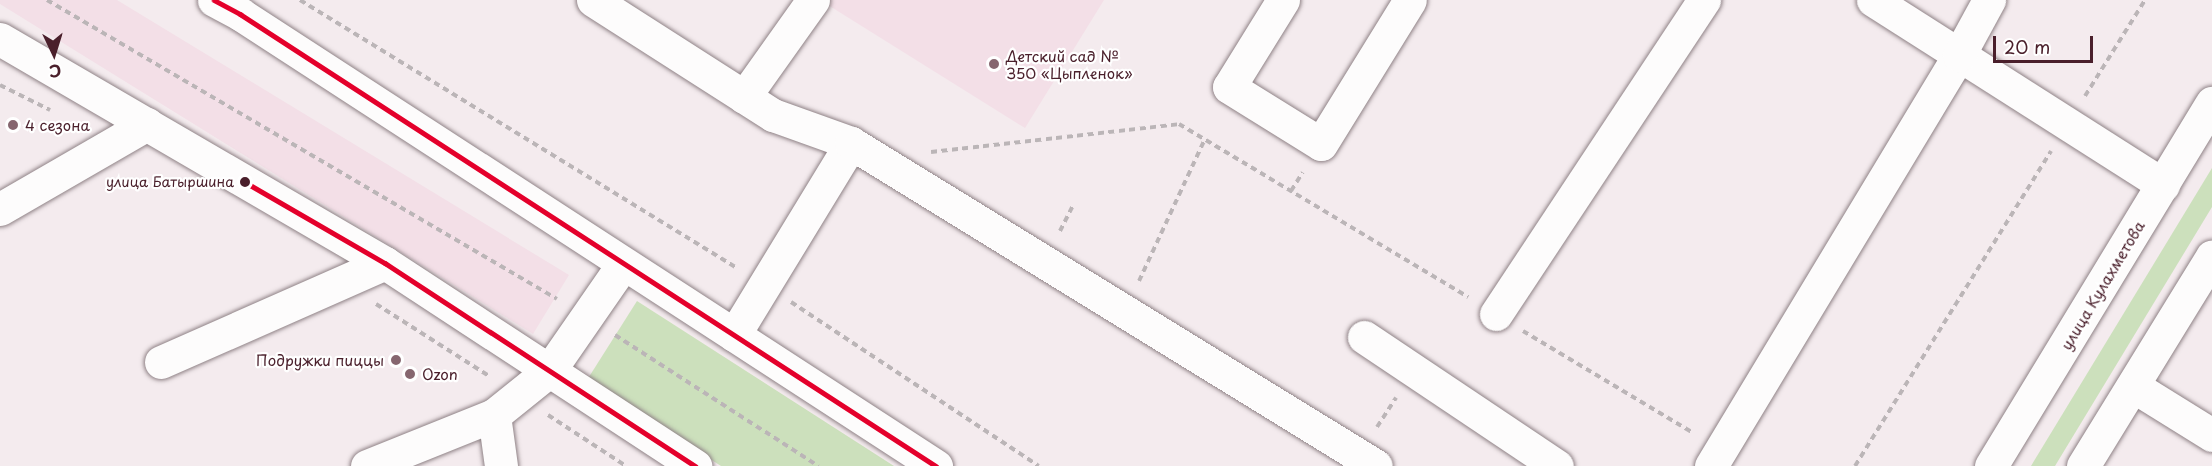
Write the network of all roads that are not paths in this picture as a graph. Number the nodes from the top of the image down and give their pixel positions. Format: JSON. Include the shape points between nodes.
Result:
{"nodes":[{"id":1,"x":593,"y":0,"type":"edge"},
{"id":2,"x":813,"y":0,"type":"edge"},
{"id":3,"x":1283,"y":0,"type":"edge"},
{"id":4,"x":1410,"y":0,"type":"edge"},
{"id":5,"x":1704,"y":0,"type":"edge"},
{"id":6,"x":1873,"y":0,"type":"edge"},
{"id":7,"x":1989,"y":0,"type":"edge"},
{"id":8,"x":234,"y":5,"type":"edge"},
{"id":9,"x":0,"y":39,"type":"edge"},
{"id":10,"x":1959,"y":55,"type":"junction"},
{"id":11,"x":744,"y":97,"type":"junction"},
{"id":12,"x":2212,"y":103,"type":"edge"},
{"id":13,"x":147,"y":124,"type":"junction"},
{"id":14,"x":864,"y":151,"type":"junction"},
{"id":15,"x":2163,"y":185,"type":"junction"},
{"id":16,"x":0,"y":209,"type":"edge"},
{"id":17,"x":2212,"y":256,"type":"edge"},
{"id":18,"x":385,"y":263,"type":"junction"},
{"id":19,"x":623,"y":264,"type":"junction"},
{"id":20,"x":1496,"y":314,"type":"road end"},
{"id":21,"x":734,"y":335,"type":"junction"},
{"id":22,"x":1364,"y":337,"type":"dead end"},
{"id":23,"x":162,"y":362,"type":"dead end"},
{"id":24,"x":549,"y":371,"type":"junction"},
{"id":25,"x":2133,"y":386,"type":"junction"},
{"id":26,"x":494,"y":415,"type":"junction"},
{"id":27,"x":2212,"y":435,"type":"edge"},
{"id":28,"x":1716,"y":458,"type":"edge"},
{"id":29,"x":1368,"y":461,"type":"edge"},
{"id":30,"x":367,"y":466,"type":"edge"},
{"id":31,"x":501,"y":466,"type":"edge"},
{"id":32,"x":695,"y":466,"type":"edge"},
{"id":33,"x":936,"y":466,"type":"edge"},
{"id":34,"x":1557,"y":466,"type":"edge"},
{"id":35,"x":1991,"y":466,"type":"edge"},
{"id":36,"x":2084,"y":466,"type":"edge"}],
"edges":[{"from":1,"to":11,"type":"street"},
{"from":2,"to":11,"type":"street"},
{"from":3,"to":4,"type":"street","via":[[1229,87],[1321,144]]},
{"from":5,"to":20,"type":"street"},
{"from":6,"to":10,"type":"street"},
{"from":7,"to":10,"type":"street"},
{"from":8,"to":19,"type":"street"},
{"from":9,"to":13,"type":"street"},
{"from":10,"to":15,"type":"street"},
{"from":10,"to":28,"type":"street"},
{"from":11,"to":14,"type":"street","via":[[773,115]]},
{"from":12,"to":15,"type":"street","name":"улица Кулахметова"},
{"from":13,"to":16,"type":"street"},
{"from":13,"to":18,"type":"street"},
{"from":14,"to":21,"type":"street","via":[[765,285]]},
{"from":14,"to":29,"type":"street"},
{"from":15,"to":35,"type":"street","name":"улица Кулахметова"},
{"from":17,"to":25,"type":"street"},
{"from":18,"to":23,"type":"street"},
{"from":18,"to":24,"type":"street"},
{"from":19,"to":21,"type":"street"},
{"from":19,"to":24,"type":"street"},
{"from":21,"to":33,"type":"street"},
{"from":22,"to":34,"type":"street"},
{"from":24,"to":26,"type":"street"},
{"from":24,"to":32,"type":"street"},
{"from":25,"to":27,"type":"street"},
{"from":25,"to":36,"type":"street"},
{"from":26,"to":30,"type":"street"},
{"from":26,"to":31,"type":"street"}]}
